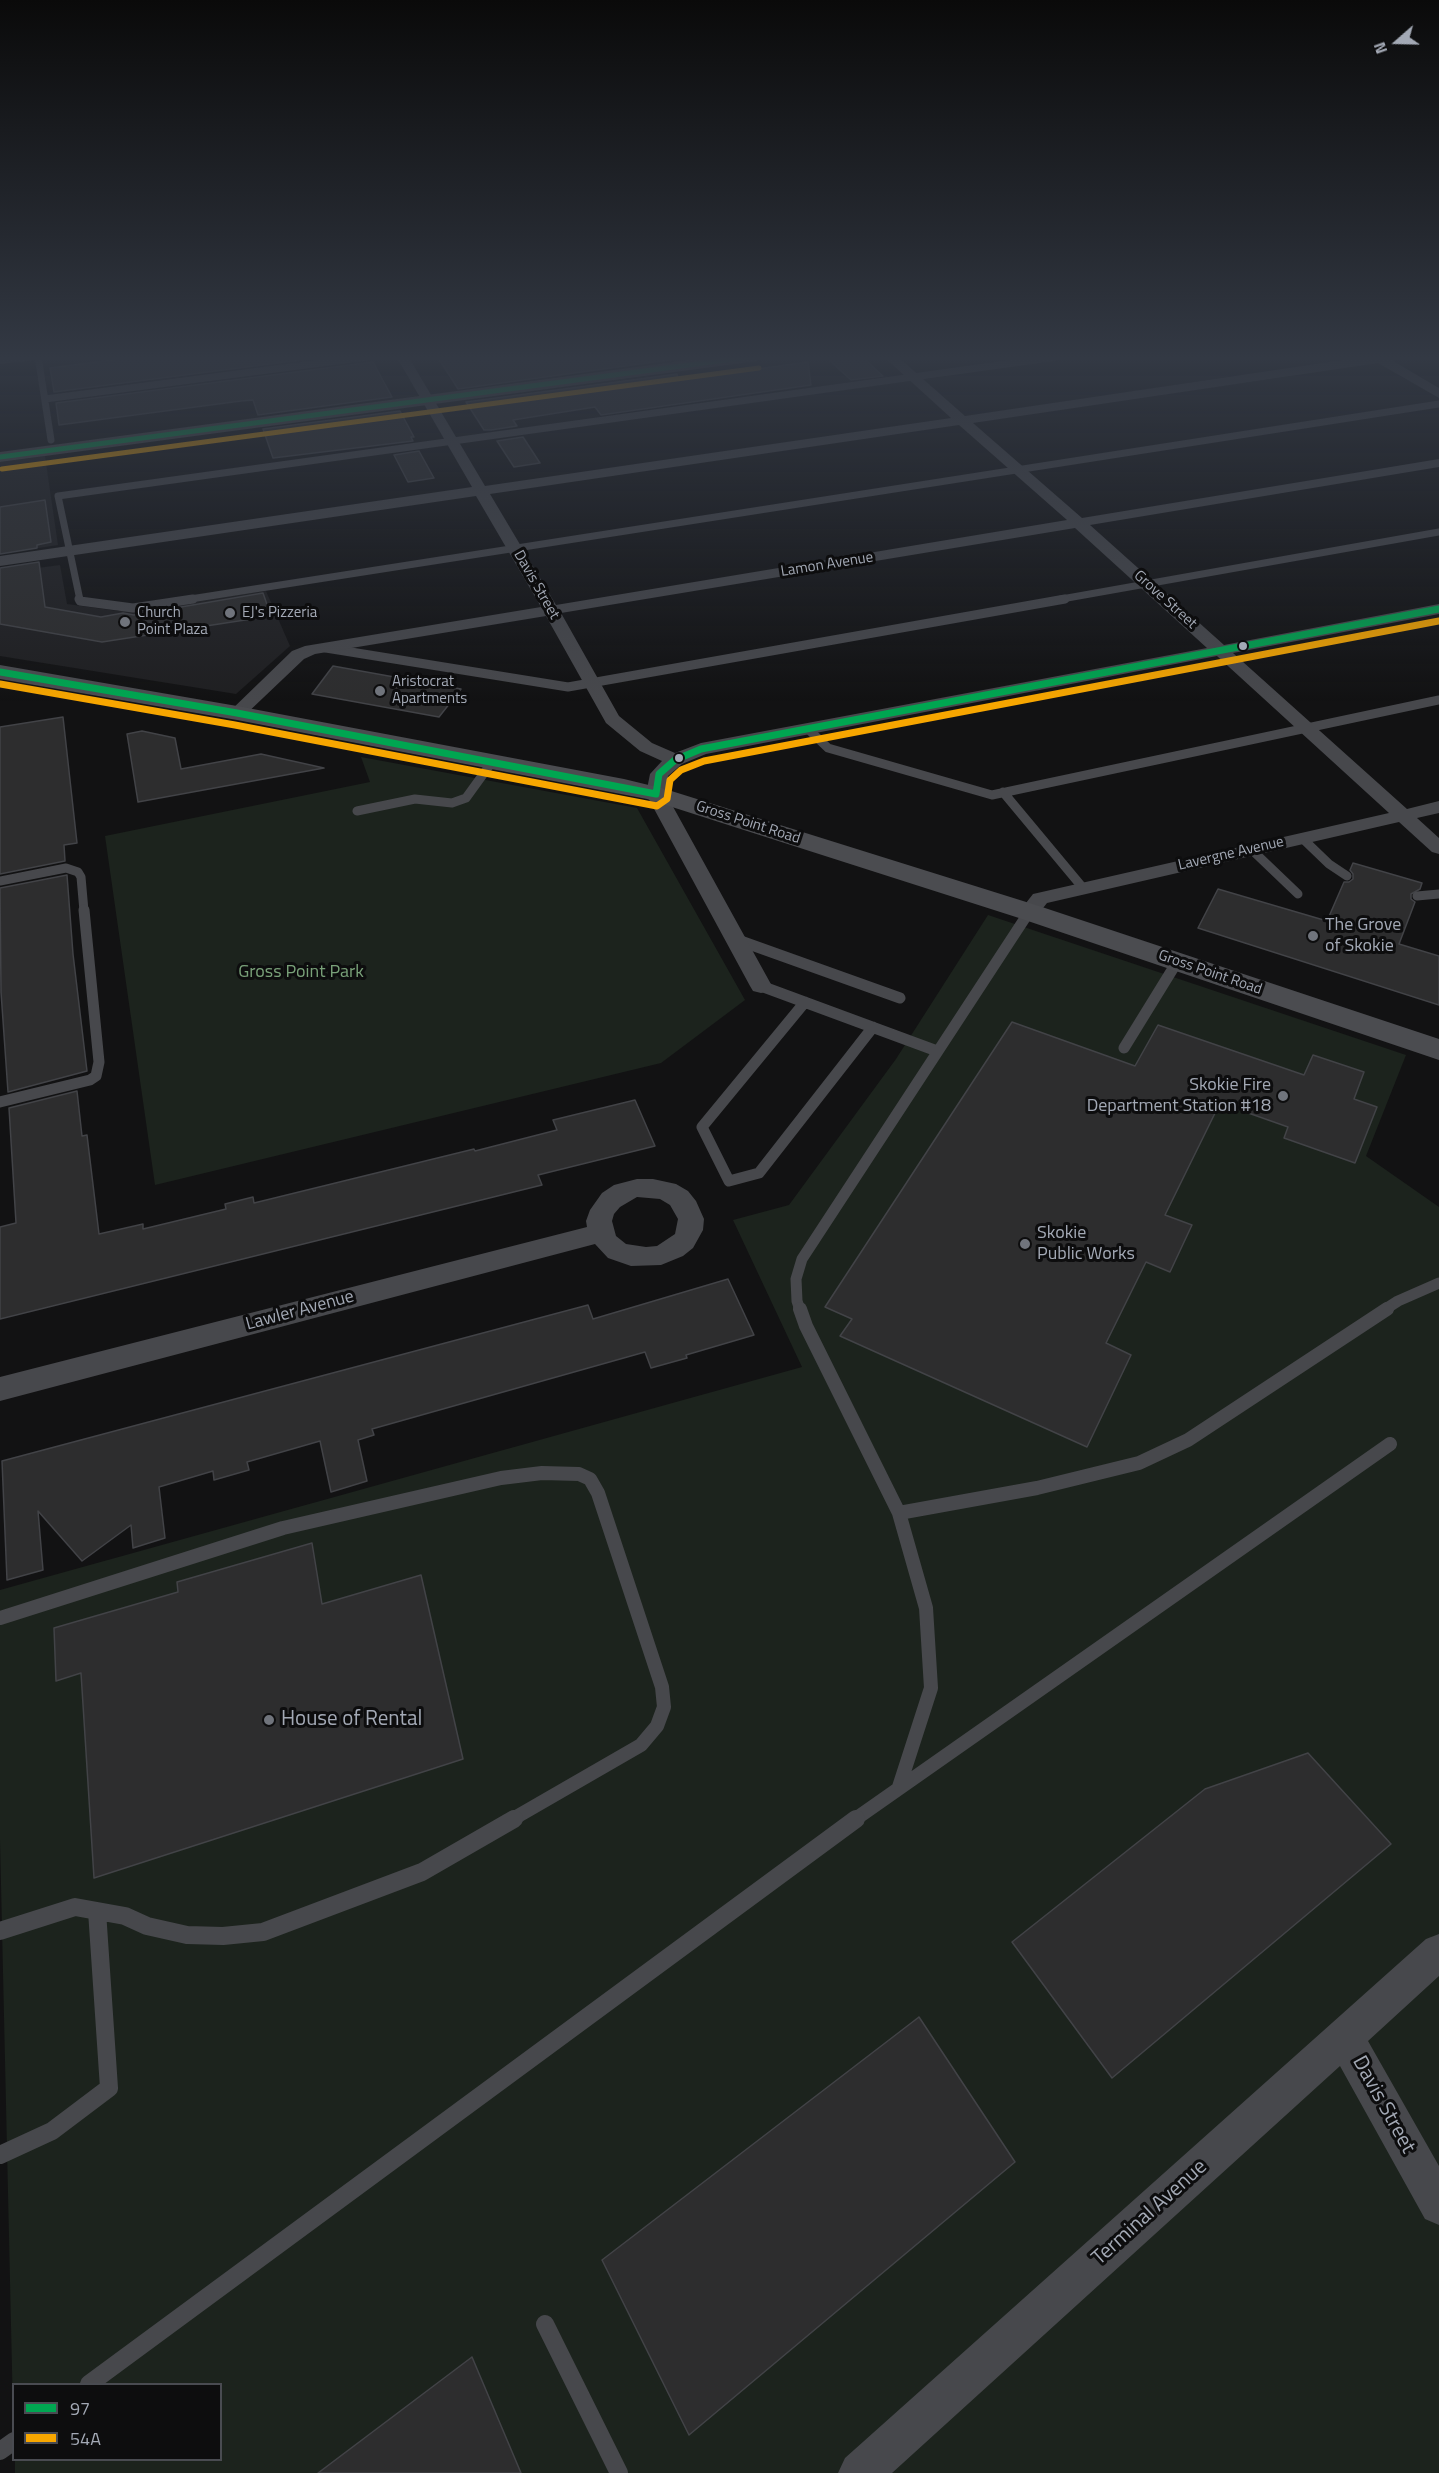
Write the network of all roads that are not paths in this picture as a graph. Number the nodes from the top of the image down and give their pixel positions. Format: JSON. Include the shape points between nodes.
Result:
{"nodes":[{"id":1,"x":234,"y":471,"type":"edge"},
{"id":2,"x":470,"y":471,"type":"edge"},
{"id":3,"x":609,"y":471,"type":"edge"},
{"id":4,"x":1008,"y":471,"type":"edge"},
{"id":5,"x":1019,"y":471,"type":"edge"},
{"id":6,"x":1389,"y":471,"type":"edge"},
{"id":7,"x":481,"y":490,"type":"junction"},
{"id":8,"x":1079,"y":523,"type":"junction"},
{"id":9,"x":1439,"y":532,"type":"edge"},
{"id":10,"x":514,"y":548,"type":"junction"},
{"id":11,"x":69,"y":550,"type":"junction"},
{"id":12,"x":0,"y":561,"type":"edge"},
{"id":13,"x":1147,"y":584,"type":"junction"},
{"id":14,"x":1439,"y":609,"type":"edge"},
{"id":15,"x":551,"y":611,"type":"junction"},
{"id":16,"x":325,"y":648,"type":"junction"},
{"id":17,"x":1221,"y":651,"type":"junction"},
{"id":18,"x":0,"y":672,"type":"edge"},
{"id":19,"x":593,"y":682,"type":"junction"},
{"id":20,"x":1439,"y":700,"type":"edge"},
{"id":21,"x":237,"y":713,"type":"junction"},
{"id":22,"x":1306,"y":727,"type":"junction"},
{"id":23,"x":808,"y":729,"type":"junction"},
{"id":24,"x":731,"y":745,"type":"junction"},
{"id":25,"x":675,"y":760,"type":"junction"},
{"id":26,"x":492,"y":762,"type":"junction"},
{"id":27,"x":1003,"y":792,"type":"junction"},
{"id":28,"x":656,"y":794,"type":"junction"},
{"id":29,"x":1439,"y":807,"type":"edge"},
{"id":30,"x":357,"y":811,"type":"dead end"},
{"id":31,"x":1403,"y":815,"type":"junction"},
{"id":32,"x":1302,"y":838,"type":"junction"},
{"id":33,"x":1439,"y":848,"type":"edge"},
{"id":34,"x":1252,"y":850,"type":"junction"},
{"id":35,"x":1347,"y":876,"type":"dead end"},
{"id":36,"x":0,"y":881,"type":"edge"},
{"id":37,"x":1083,"y":888,"type":"junction"},
{"id":38,"x":1298,"y":894,"type":"dead end"},
{"id":39,"x":1439,"y":894,"type":"edge"},
{"id":40,"x":1417,"y":896,"type":"dead end"},
{"id":41,"x":1029,"y":912,"type":"junction"},
{"id":42,"x":735,"y":939,"type":"junction"},
{"id":43,"x":1177,"y":962,"type":"junction"},
{"id":44,"x":761,"y":986,"type":"joint"},
{"id":45,"x":900,"y":998,"type":"dead end"},
{"id":46,"x":805,"y":1002,"type":"junction"},
{"id":47,"x":873,"y":1027,"type":"junction"},
{"id":48,"x":1124,"y":1048,"type":"dead end"},
{"id":49,"x":1439,"y":1050,"type":"edge"},
{"id":50,"x":937,"y":1051,"type":"junction"},
{"id":51,"x":0,"y":1102,"type":"edge"},
{"id":52,"x":601,"y":1233,"type":"dead end"},
{"id":53,"x":1439,"y":1283,"type":"edge"},
{"id":54,"x":0,"y":1389,"type":"edge"},
{"id":55,"x":1390,"y":1444,"type":"dead end"},
{"id":56,"x":899,"y":1513,"type":"junction"},
{"id":57,"x":0,"y":1618,"type":"edge"},
{"id":58,"x":899,"y":1787,"type":"junction"},
{"id":59,"x":97,"y":1911,"type":"junction"},
{"id":60,"x":0,"y":1932,"type":"edge"},
{"id":61,"x":1439,"y":1952,"type":"edge"},
{"id":62,"x":1345,"y":2037,"type":"junction"},
{"id":63,"x":0,"y":2155,"type":"edge"},
{"id":64,"x":1439,"y":2205,"type":"edge"},
{"id":65,"x":545,"y":2324,"type":"dead end"},
{"id":66,"x":92,"y":2383,"type":"edge"},
{"id":67,"x":12,"y":2442,"type":"edge"},
{"id":68,"x":0,"y":2451,"type":"edge"},
{"id":69,"x":619,"y":2473,"type":"edge"},
{"id":70,"x":860,"y":2473,"type":"edge"}],
"edges":[{"from":1,"to":11,"type":"lane","via":[[58,496]]},
{"from":2,"to":7,"type":"street","name":"Davis Street"},
{"from":3,"to":7,"type":"street"},
{"from":4,"to":10,"type":"lane"},
{"from":5,"to":8,"type":"street","name":"Grove Street"},
{"from":6,"to":8,"type":"street","name":"Lamon Avenue"},
{"from":7,"to":10,"type":"street","name":"Davis Street"},
{"from":7,"to":11,"type":"street"},
{"from":8,"to":13,"type":"street","name":"Grove Street"},
{"from":8,"to":15,"type":"street","name":"Lamon Avenue"},
{"from":9,"to":13,"type":"lane"},
{"from":10,"to":11,"type":"lane","via":[[133,608],[80,601]]},
{"from":10,"to":15,"type":"street","name":"Davis Street"},
{"from":11,"to":12,"type":"street"},
{"from":13,"to":17,"type":"street","name":"Grove Street"},
{"from":13,"to":19,"type":"lane"},
{"from":14,"to":17,"type":"street"},
{"from":15,"to":16,"type":"street","name":"Lamon Avenue"},
{"from":15,"to":19,"type":"street","name":"Davis Street"},
{"from":16,"to":19,"type":"lane","via":[[568,687]]},
{"from":16,"to":21,"type":"street","name":"Lamon Avenue","via":[[298,654]]},
{"from":17,"to":22,"type":"street","name":"Grove Street"},
{"from":17,"to":23,"type":"street"},
{"from":18,"to":21,"type":"main road","name":"Gross Point Road"},
{"from":19,"to":25,"type":"street","name":"Davis Street","via":[[612,719],[646,747]]},
{"from":20,"to":22,"type":"lane"},
{"from":21,"to":26,"type":"main road","name":"Gross Point Road"},
{"from":22,"to":27,"type":"lane"},
{"from":22,"to":31,"type":"street","name":"Grove Street"},
{"from":23,"to":24,"type":"street"},
{"from":23,"to":27,"type":"lane","via":[[828,748],[992,795]]},
{"from":24,"to":25,"type":"street","via":[[701,749]]},
{"from":24,"to":28,"type":"street","via":[[687,765]]},
{"from":25,"to":28,"type":"street","via":[[659,774]]},
{"from":26,"to":28,"type":"main road","name":"Gross Point Road"},
{"from":26,"to":30,"type":"lane","via":[[466,798],[452,803],[415,799]]},
{"from":27,"to":37,"type":"lane"},
{"from":28,"to":41,"type":"main road","name":"Gross Point Road"},
{"from":28,"to":42,"type":"street"},
{"from":29,"to":31,"type":"street","name":"Lavergne Avenue"},
{"from":31,"to":32,"type":"street","name":"Lavergne Avenue"},
{"from":31,"to":33,"type":"street","name":"Grove Street"},
{"from":32,"to":34,"type":"street","name":"Lavergne Avenue"},
{"from":32,"to":35,"type":"lane"},
{"from":34,"to":37,"type":"street","name":"Lavergne Avenue"},
{"from":34,"to":38,"type":"lane"},
{"from":36,"to":51,"type":"lane","via":[[66,868],[81,877],[99,1062],[96,1076],[90,1080]]},
{"from":37,"to":41,"type":"street","name":"Lavergne Avenue","via":[[1040,898]]},
{"from":39,"to":40,"type":"lane"},
{"from":41,"to":43,"type":"main road","name":"Gross Point Road"},
{"from":41,"to":50,"type":"lane"},
{"from":42,"to":44,"type":"street"},
{"from":42,"to":45,"type":"lane"},
{"from":43,"to":48,"type":"lane"},
{"from":43,"to":49,"type":"main road","name":"Gross Point Road"},
{"from":44,"to":46,"type":"lane"},
{"from":46,"to":47,"type":"lane"},
{"from":46,"to":47,"type":"lane","via":[[702,1127],[729,1181],[759,1173]]},
{"from":47,"to":50,"type":"lane"},
{"from":50,"to":56,"type":"lane","via":[[802,1259],[796,1279],[797,1301],[806,1326]]},
{"from":52,"to":54,"type":"street","name":"Lawler Avenue"},
{"from":53,"to":56,"type":"lane","via":[[1398,1301],[1188,1440],[1139,1463],[1037,1488]]},
{"from":55,"to":58,"type":"lane"},
{"from":56,"to":58,"type":"lane","via":[[926,1608],[931,1688]]},
{"from":57,"to":59,"type":"lane","via":[[283,1528],[501,1478],[579,1473],[590,1479],[605,1515],[662,1687],[664,1707],[657,1726],[641,1745],[422,1872],[263,1932],[187,1935]]},
{"from":58,"to":66,"type":"lane"},
{"from":59,"to":60,"type":"lane","via":[[75,1907]]},
{"from":59,"to":63,"type":"lane","via":[[109,2088],[52,2131]]},
{"from":61,"to":62,"type":"street","name":"Terminal Avenue"},
{"from":62,"to":64,"type":"street","name":"Davis Street"},
{"from":62,"to":70,"type":"street","name":"Terminal Avenue"},
{"from":65,"to":69,"type":"lane"},
{"from":67,"to":68,"type":"lane"}]}
